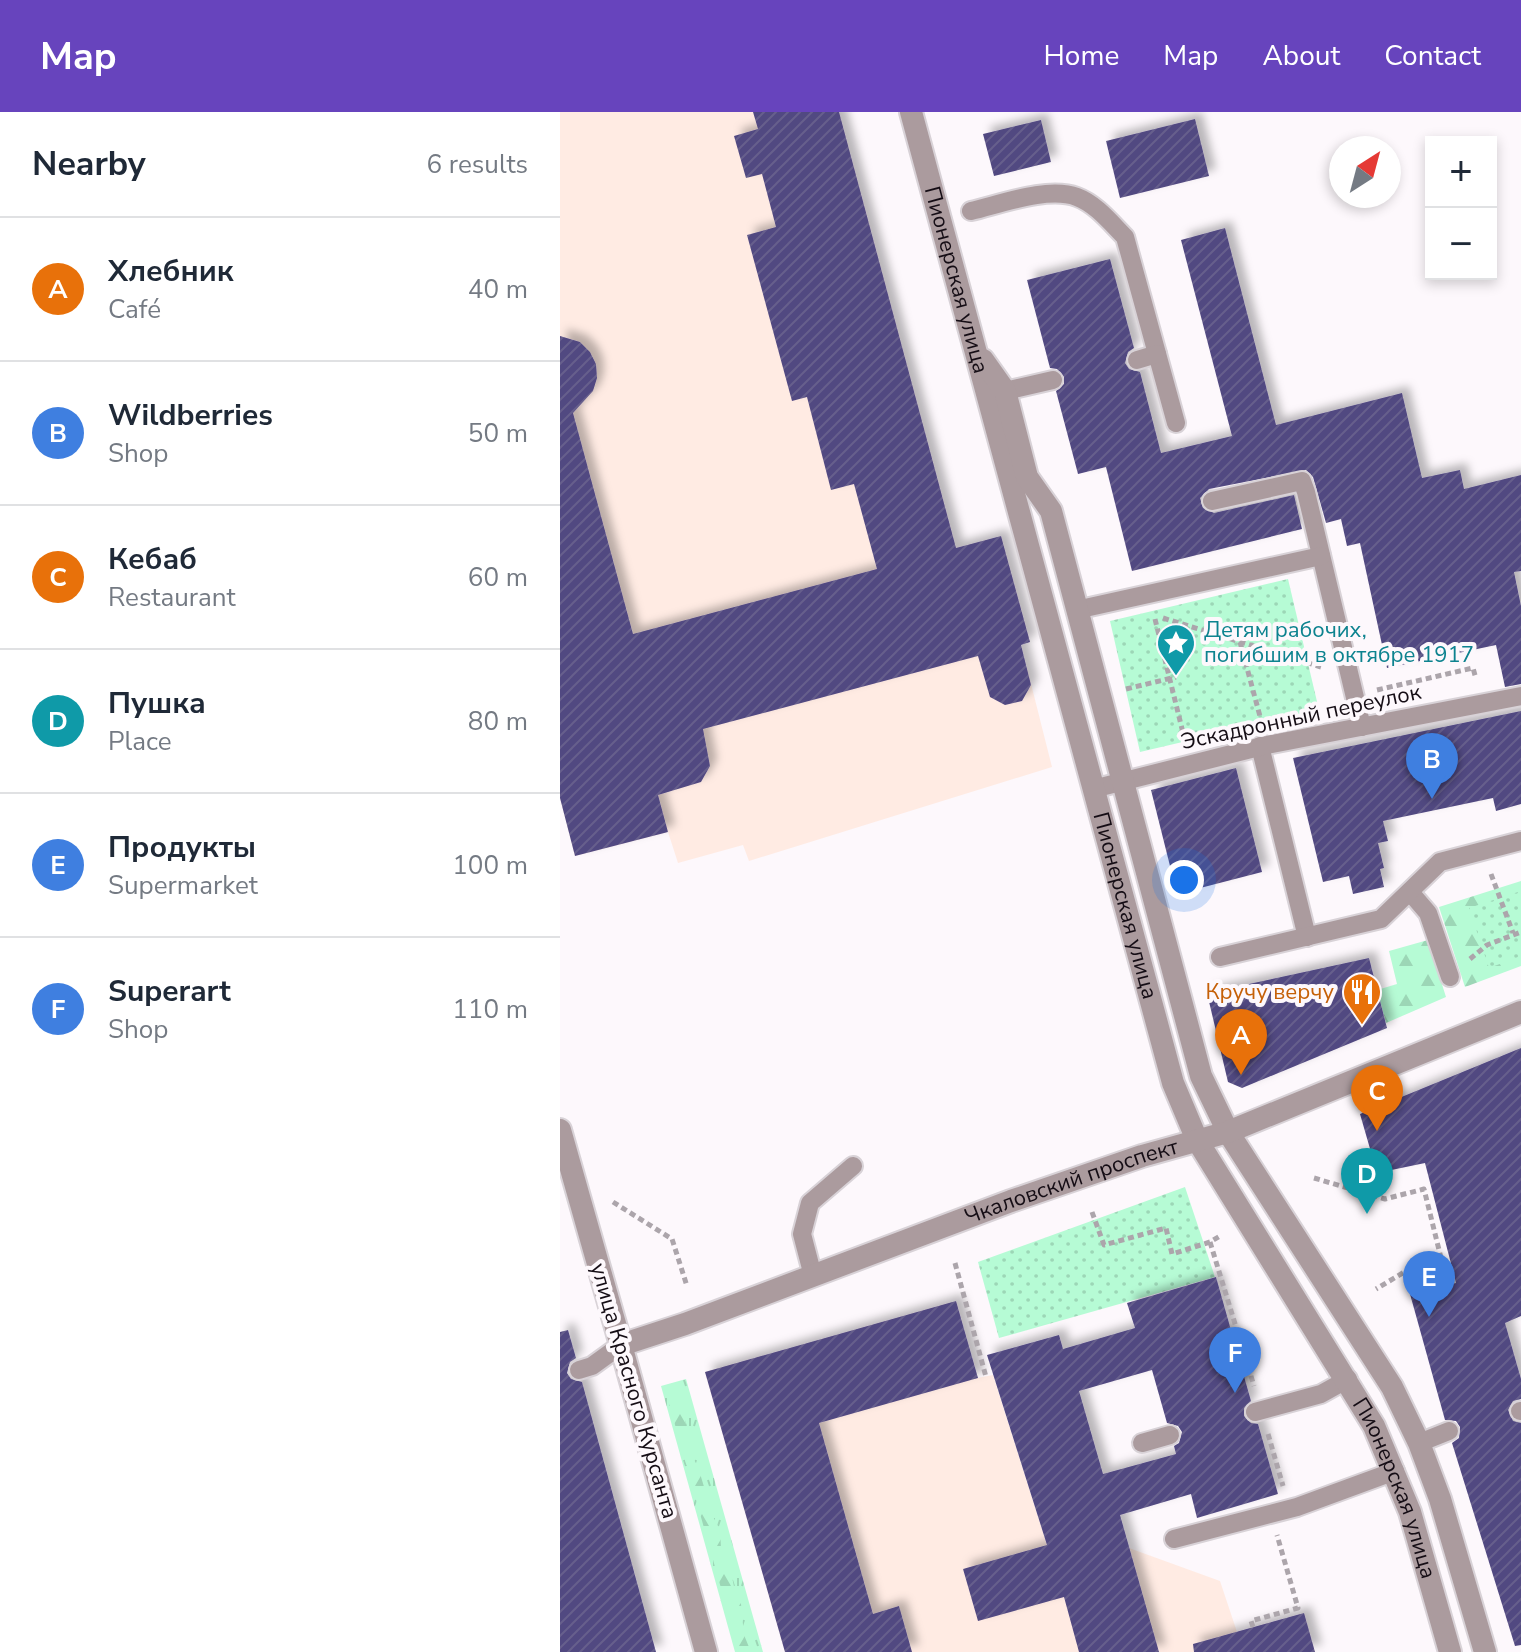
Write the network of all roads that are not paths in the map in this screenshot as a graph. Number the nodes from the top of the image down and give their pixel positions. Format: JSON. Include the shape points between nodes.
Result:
{"nodes":[{"id":1,"x":917,"y":113,"type":"edge"},
{"id":2,"x":971,"y":211,"type":"dead end"},
{"id":3,"x":974,"y":348,"type":"junction"},
{"id":4,"x":1157,"y":354,"type":"junction"},
{"id":5,"x":1137,"y":360,"type":"dead end"},
{"id":6,"x":1053,"y":380,"type":"dead end"},
{"id":7,"x":1005,"y":391,"type":"junction"},
{"id":8,"x":1176,"y":423,"type":"dead end"},
{"id":9,"x":1212,"y":501,"type":"dead end"},
{"id":10,"x":1321,"y":556,"type":"junction"},
{"id":11,"x":1076,"y":610,"type":"junction"},
{"id":12,"x":1521,"y":696,"type":"edge"},
{"id":13,"x":1362,"y":727,"type":"junction"},
{"id":14,"x":1264,"y":745,"type":"junction"},
{"id":15,"x":1122,"y":782,"type":"junction"},
{"id":16,"x":1093,"y":789,"type":"junction"},
{"id":17,"x":1521,"y":841,"type":"edge"},
{"id":18,"x":1410,"y":892,"type":"junction"},
{"id":19,"x":1307,"y":937,"type":"junction"},
{"id":20,"x":1220,"y":957,"type":"dead end"},
{"id":21,"x":1450,"y":977,"type":"road end"},
{"id":22,"x":1521,"y":1012,"type":"edge"},
{"id":23,"x":560,"y":1130,"type":"edge"},
{"id":24,"x":1228,"y":1132,"type":"junction"},
{"id":25,"x":1197,"y":1140,"type":"junction"},
{"id":26,"x":853,"y":1166,"type":"dead end"},
{"id":27,"x":813,"y":1276,"type":"junction"},
{"id":28,"x":621,"y":1345,"type":"junction"},
{"id":29,"x":579,"y":1370,"type":"dead end"},
{"id":30,"x":1348,"y":1379,"type":"junction"},
{"id":31,"x":1258,"y":1411,"type":"road end"},
{"id":32,"x":1449,"y":1431,"type":"dead end"},
{"id":33,"x":1170,"y":1435,"type":"dead end"},
{"id":34,"x":1142,"y":1443,"type":"dead end"},
{"id":35,"x":1419,"y":1443,"type":"junction"},
{"id":36,"x":1395,"y":1471,"type":"junction"},
{"id":37,"x":1174,"y":1539,"type":"dead end"},
{"id":38,"x":706,"y":1652,"type":"edge"},
{"id":39,"x":1450,"y":1652,"type":"edge"},
{"id":40,"x":1485,"y":1652,"type":"edge"}],
"edges":[{"from":1,"to":3,"type":"street","name":"Пионерская улица"},
{"from":2,"to":4,"type":"lane","via":[[1055,192],[1078,197],[1103,214],[1125,237]]},
{"from":3,"to":7,"type":"street"},
{"from":3,"to":16,"type":"street","name":"Пионерская улица"},
{"from":4,"to":5,"type":"lane"},
{"from":4,"to":8,"type":"lane"},
{"from":6,"to":7,"type":"lane"},
{"from":7,"to":11,"type":"street","name":"Пионерская улица","via":[[1027,477],[1051,511]]},
{"from":9,"to":10,"type":"lane","via":[[1302,481]]},
{"from":10,"to":11,"type":"lane"},
{"from":10,"to":13,"type":"lane"},
{"from":11,"to":15,"type":"street","name":"Пионерская улица"},
{"from":12,"to":13,"type":"lane","name":"Эскадронный переулок"},
{"from":13,"to":14,"type":"lane","name":"Эскадронный переулок"},
{"from":14,"to":15,"type":"lane","name":"Эскадронный переулок"},
{"from":14,"to":19,"type":"lane"},
{"from":15,"to":16,"type":"lane","name":"Эскадронный переулок"},
{"from":15,"to":24,"type":"street","name":"Пионерская улица","via":[[1201,1076]]},
{"from":16,"to":25,"type":"street","name":"Пионерская улица","via":[[1173,1083]]},
{"from":17,"to":18,"type":"lane","via":[[1440,862]]},
{"from":18,"to":19,"type":"lane","via":[[1381,919]]},
{"from":18,"to":21,"type":"lane","via":[[1428,913]]},
{"from":19,"to":20,"type":"lane"},
{"from":22,"to":24,"type":"street","name":"Чкаловский проспект"},
{"from":23,"to":28,"type":"street","name":"улица Красного Курсанта"},
{"from":24,"to":25,"type":"street","name":"Чкаловский проспект"},
{"from":24,"to":35,"type":"street","name":"Пионерская улица","via":[[1392,1387]]},
{"from":25,"to":27,"type":"street","name":"Чкаловский проспект","via":[[1011,1201]]},
{"from":25,"to":30,"type":"street","name":"Пионерская улица"},
{"from":26,"to":27,"type":"lane","via":[[810,1203],[802,1234]]},
{"from":27,"to":28,"type":"street","name":"Чкаловский проспект"},
{"from":28,"to":29,"type":"lane"},
{"from":28,"to":38,"type":"street","name":"улица Красного Курсанта"},
{"from":30,"to":31,"type":"lane","via":[[1321,1394]]},
{"from":30,"to":36,"type":"street","name":"Пионерская улица"},
{"from":32,"to":35,"type":"lane"},
{"from":33,"to":34,"type":"lane"},
{"from":35,"to":40,"type":"street","name":"Пионерская улица"},
{"from":36,"to":37,"type":"lane","via":[[1271,1514]]},
{"from":36,"to":39,"type":"street","name":"Пионерская улица"}]}
